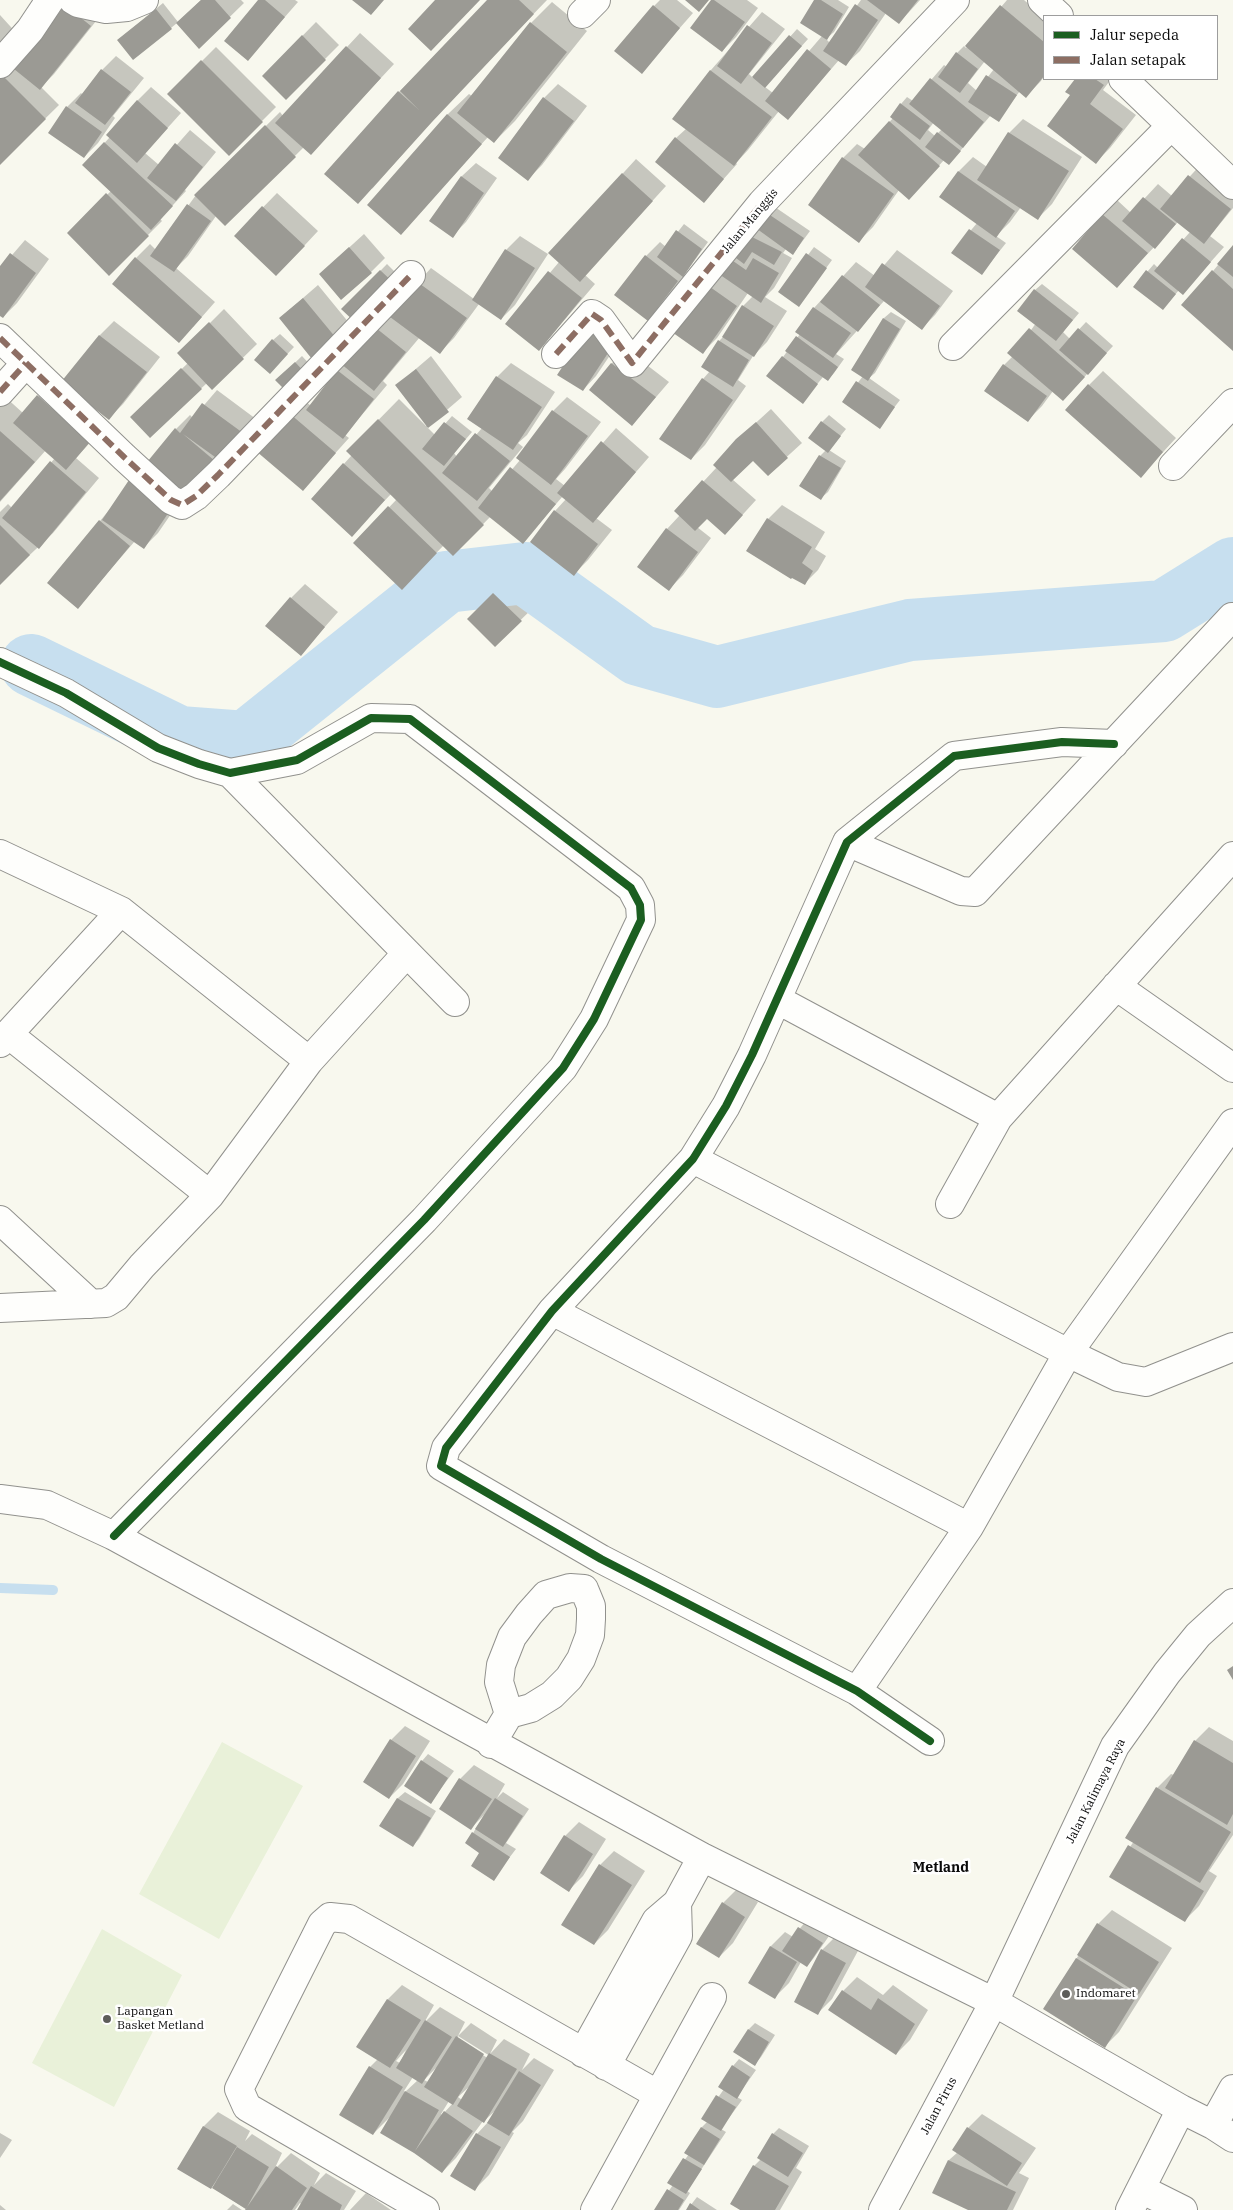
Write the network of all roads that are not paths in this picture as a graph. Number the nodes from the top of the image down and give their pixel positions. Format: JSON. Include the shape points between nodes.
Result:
{"nodes":[{"id":1,"x":50,"y":0,"type":"edge"},
{"id":2,"x":73,"y":0,"type":"edge"},
{"id":3,"x":144,"y":0,"type":"edge"},
{"id":4,"x":955,"y":0,"type":"edge"},
{"id":5,"x":1042,"y":0,"type":"edge"},
{"id":6,"x":1058,"y":15,"type":"edge"},
{"id":7,"x":0,"y":64,"type":"edge"},
{"id":8,"x":1124,"y":80,"type":"edge"},
{"id":9,"x":1171,"y":126,"type":"junction"},
{"id":10,"x":1233,"y":185,"type":"edge"},
{"id":11,"x":411,"y":276,"type":"dead end"},
{"id":12,"x":0,"y":338,"type":"edge"},
{"id":13,"x":953,"y":346,"type":"dead end"},
{"id":14,"x":556,"y":354,"type":"dead end"},
{"id":15,"x":26,"y":363,"type":"junction"},
{"id":16,"x":0,"y":392,"type":"edge"},
{"id":17,"x":1233,"y":403,"type":"edge"},
{"id":18,"x":1173,"y":466,"type":"dead end"},
{"id":19,"x":1232,"y":617,"type":"edge"},
{"id":20,"x":0,"y":662,"type":"edge"},
{"id":21,"x":1114,"y":744,"type":"junction"},
{"id":22,"x":230,"y":773,"type":"junction"},
{"id":23,"x":847,"y":842,"type":"junction"},
{"id":24,"x":0,"y":854,"type":"edge"},
{"id":25,"x":1232,"y":858,"type":"edge"},
{"id":26,"x":121,"y":911,"type":"junction"},
{"id":27,"x":407,"y":953,"type":"junction"},
{"id":28,"x":1116,"y":986,"type":"junction"},
{"id":29,"x":778,"y":1000,"type":"junction"},
{"id":30,"x":455,"y":1002,"type":"dead end"},
{"id":31,"x":4,"y":1038,"type":"edge"},
{"id":32,"x":309,"y":1061,"type":"junction"},
{"id":33,"x":1233,"y":1068,"type":"edge"},
{"id":34,"x":998,"y":1118,"type":"junction"},
{"id":35,"x":1233,"y":1123,"type":"edge"},
{"id":36,"x":693,"y":1159,"type":"junction"},
{"id":37,"x":210,"y":1195,"type":"junction"},
{"id":38,"x":950,"y":1204,"type":"dead end"},
{"id":39,"x":0,"y":1220,"type":"edge"},
{"id":40,"x":90,"y":1304,"type":"junction"},
{"id":41,"x":0,"y":1308,"type":"edge"},
{"id":42,"x":552,"y":1312,"type":"junction"},
{"id":43,"x":1233,"y":1347,"type":"edge"},
{"id":44,"x":1068,"y":1353,"type":"junction"},
{"id":45,"x":0,"y":1499,"type":"edge"},
{"id":46,"x":969,"y":1527,"type":"junction"},
{"id":47,"x":114,"y":1536,"type":"junction"},
{"id":48,"x":600,"y":1560,"type":"junction"},
{"id":49,"x":584,"y":1589,"type":"junction"},
{"id":50,"x":1233,"y":1603,"type":"edge"},
{"id":51,"x":857,"y":1691,"type":"junction"},
{"id":52,"x":509,"y":1714,"type":"junction"},
{"id":53,"x":930,"y":1741,"type":"dead end"},
{"id":54,"x":491,"y":1744,"type":"junction"},
{"id":55,"x":702,"y":1857,"type":"junction"},
{"id":56,"x":677,"y":1903,"type":"junction"},
{"id":57,"x":712,"y":1997,"type":"dead end"},
{"id":58,"x":994,"y":2002,"type":"junction"},
{"id":59,"x":583,"y":2052,"type":"junction"},
{"id":60,"x":606,"y":2066,"type":"junction"},
{"id":61,"x":1233,"y":2089,"type":"edge"},
{"id":62,"x":657,"y":2094,"type":"junction"},
{"id":63,"x":1181,"y":2109,"type":"junction"},
{"id":64,"x":1223,"y":2132,"type":"edge"},
{"id":65,"x":1136,"y":2200,"type":"edge"},
{"id":66,"x":425,"y":2210,"type":"edge"},
{"id":67,"x":595,"y":2210,"type":"edge"},
{"id":68,"x":883,"y":2210,"type":"edge"},
{"id":69,"x":1183,"y":2210,"type":"edge"}],
"edges":[{"from":1,"to":7,"type":"street","via":[[30,30]]},
{"from":2,"to":3,"type":"street","via":[[106,9],[127,7]]},
{"from":4,"to":14,"type":"street","name":"Jalan Manggis","via":[[762,203],[632,363],[601,320],[592,314]]},
{"from":5,"to":6,"type":"street"},
{"from":8,"to":9,"type":"street"},
{"from":9,"to":10,"type":"street"},
{"from":9,"to":13,"type":"street"},
{"from":11,"to":15,"type":"street","via":[[218,475],[182,505],[158,487]]},
{"from":12,"to":15,"type":"street"},
{"from":15,"to":16,"type":"street"},
{"from":17,"to":18,"type":"street"},
{"from":19,"to":21,"type":"street"},
{"from":20,"to":22,"type":"street","via":[[66,693],[158,748]]},
{"from":21,"to":23,"type":"street","via":[[1062,742],[954,756]]},
{"from":21,"to":23,"type":"street","via":[[975,892],[961,891]]},
{"from":22,"to":27,"type":"street"},
{"from":22,"to":47,"type":"street","via":[[296,760],[371,718],[410,719],[631,888],[640,905],[641,920],[594,1019],[563,1068],[424,1220]]},
{"from":23,"to":29,"type":"street"},
{"from":24,"to":26,"type":"street"},
{"from":25,"to":28,"type":"street"},
{"from":26,"to":31,"type":"street"},
{"from":26,"to":32,"type":"street"},
{"from":27,"to":30,"type":"street"},
{"from":27,"to":32,"type":"street"},
{"from":28,"to":33,"type":"street"},
{"from":28,"to":34,"type":"street"},
{"from":29,"to":34,"type":"street"},
{"from":29,"to":36,"type":"street","via":[[726,1106]]},
{"from":31,"to":37,"type":"street"},
{"from":32,"to":37,"type":"street"},
{"from":34,"to":38,"type":"street"},
{"from":35,"to":44,"type":"street"},
{"from":36,"to":42,"type":"street"},
{"from":36,"to":44,"type":"street"},
{"from":37,"to":40,"type":"street","via":[[116,1297],[106,1303]]},
{"from":39,"to":40,"type":"street"},
{"from":40,"to":41,"type":"street"},
{"from":42,"to":46,"type":"street"},
{"from":42,"to":48,"type":"street","via":[[446,1448],[441,1466]]},
{"from":43,"to":44,"type":"street","via":[[1146,1382],[1118,1377]]},
{"from":44,"to":46,"type":"street"},
{"from":45,"to":47,"type":"street","via":[[47,1505]]},
{"from":46,"to":51,"type":"street"},
{"from":47,"to":54,"type":"street"},
{"from":48,"to":49,"type":"street"},
{"from":48,"to":51,"type":"street"},
{"from":49,"to":52,"type":"street","via":[[591,1606],[591,1619],[590,1635],[581,1659],[552,1695],[531,1708]]},
{"from":49,"to":52,"type":"street","via":[[570,1588],[546,1595],[512,1637],[501,1666],[499,1682]]},
{"from":50,"to":58,"type":"street","name":"Jalan Kalimaya Raya","via":[[1198,1635],[1166,1673],[1115,1746]]},
{"from":51,"to":53,"type":"street"},
{"from":52,"to":54,"type":"street"},
{"from":54,"to":55,"type":"street"},
{"from":55,"to":56,"type":"street"},
{"from":55,"to":58,"type":"street"},
{"from":56,"to":59,"type":"street","via":[[656,1921]]},
{"from":56,"to":60,"type":"street","via":[[678,1936]]},
{"from":57,"to":62,"type":"street"},
{"from":58,"to":63,"type":"street"},
{"from":58,"to":68,"type":"street","name":"Jalan Pirus"},
{"from":59,"to":60,"type":"street"},
{"from":59,"to":66,"type":"street","via":[[349,1919],[330,1917],[322,1924],[239,2089],[247,2107]]},
{"from":60,"to":62,"type":"street"},
{"from":61,"to":64,"type":"street"},
{"from":62,"to":67,"type":"street"},
{"from":63,"to":64,"type":"street"},
{"from":63,"to":65,"type":"street"},
{"from":65,"to":69,"type":"street"}]}
